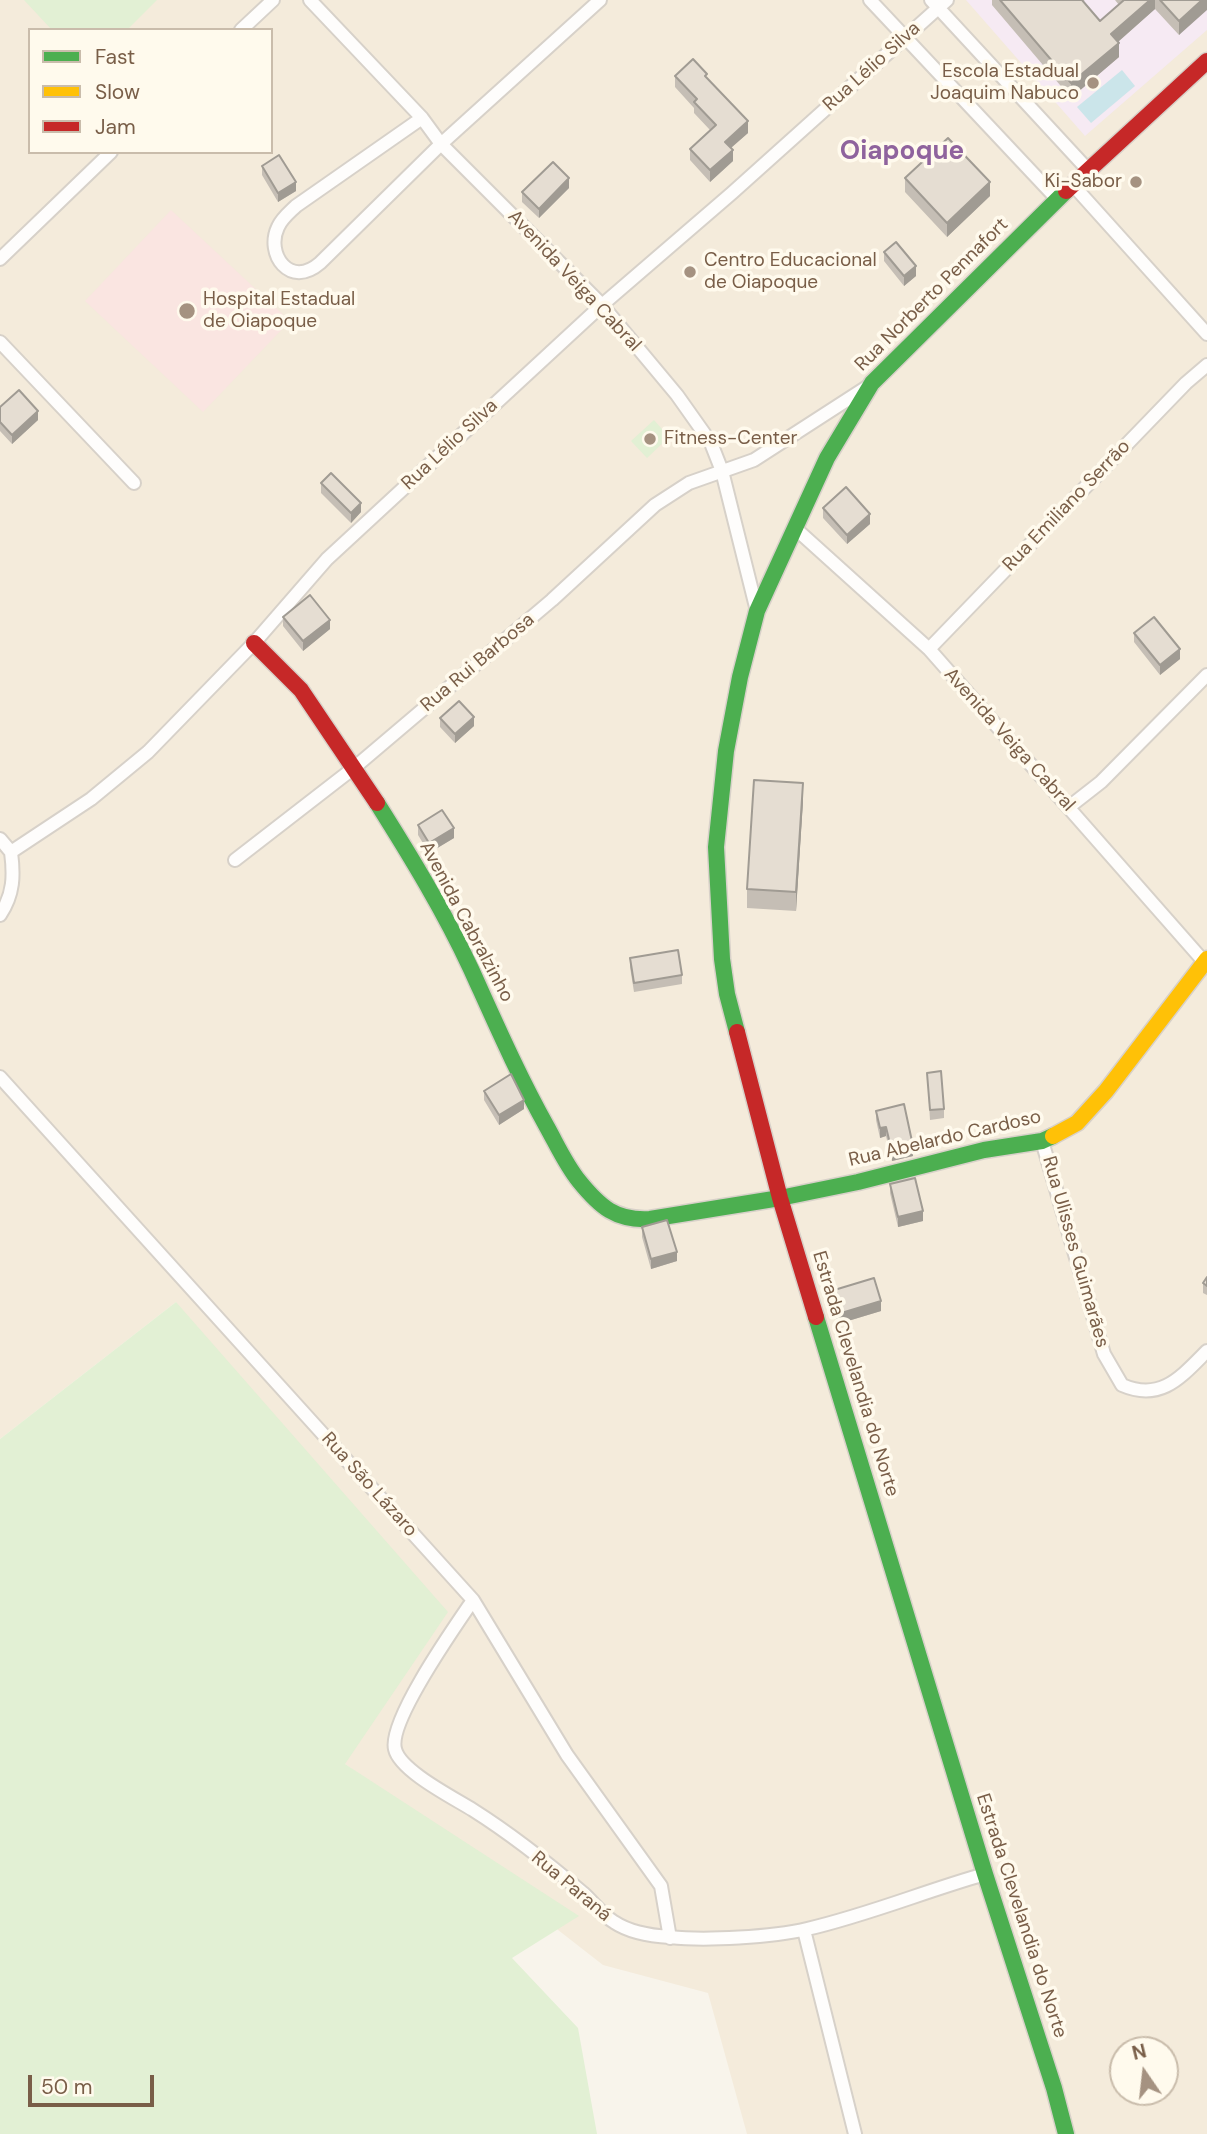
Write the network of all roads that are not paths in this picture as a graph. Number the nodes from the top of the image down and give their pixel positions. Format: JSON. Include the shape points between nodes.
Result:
{"nodes":[{"id":1,"x":273,"y":0,"type":"edge"},
{"id":2,"x":310,"y":0,"type":"edge"},
{"id":3,"x":600,"y":0,"type":"edge"},
{"id":4,"x":870,"y":0,"type":"edge"},
{"id":5,"x":939,"y":3,"type":"edge"},
{"id":6,"x":243,"y":28,"type":"edge"},
{"id":7,"x":905,"y":37,"type":"junction"},
{"id":8,"x":1207,"y":61,"type":"edge"},
{"id":9,"x":422,"y":118,"type":"junction"},
{"id":10,"x":441,"y":144,"type":"junction"},
{"id":11,"x":109,"y":154,"type":"edge"},
{"id":12,"x":1088,"y":171,"type":"junction"},
{"id":13,"x":1073,"y":185,"type":"junction"},
{"id":14,"x":1057,"y":199,"type":"junction"},
{"id":15,"x":0,"y":259,"type":"edge"},
{"id":16,"x":602,"y":305,"type":"junction"},
{"id":17,"x":1207,"y":334,"type":"edge"},
{"id":18,"x":0,"y":342,"type":"edge"},
{"id":19,"x":1207,"y":365,"type":"edge"},
{"id":20,"x":872,"y":383,"type":"junction"},
{"id":21,"x":722,"y":471,"type":"junction"},
{"id":22,"x":134,"y":483,"type":"dead end"},
{"id":23,"x":796,"y":529,"type":"junction"},
{"id":24,"x":757,"y":611,"type":"junction"},
{"id":25,"x":254,"y":643,"type":"junction"},
{"id":26,"x":929,"y":649,"type":"junction"},
{"id":27,"x":1207,"y":675,"type":"edge"},
{"id":28,"x":355,"y":767,"type":"junction"},
{"id":29,"x":1069,"y":807,"type":"junction"},
{"id":30,"x":0,"y":839,"type":"edge"},
{"id":31,"x":11,"y":852,"type":"junction"},
{"id":32,"x":235,"y":860,"type":"dead end"},
{"id":33,"x":0,"y":915,"type":"edge"},
{"id":34,"x":1206,"y":962,"type":"edge"},
{"id":35,"x":0,"y":1077,"type":"edge"},
{"id":36,"x":1042,"y":1141,"type":"junction"},
{"id":37,"x":780,"y":1198,"type":"junction"},
{"id":38,"x":631,"y":1220,"type":"joint"},
{"id":39,"x":1207,"y":1352,"type":"edge"},
{"id":40,"x":473,"y":1600,"type":"junction"},
{"id":41,"x":985,"y":1874,"type":"junction"},
{"id":42,"x":804,"y":1930,"type":"junction"},
{"id":43,"x":670,"y":1938,"type":"junction"},
{"id":44,"x":855,"y":2134,"type":"edge"},
{"id":45,"x":1066,"y":2134,"type":"edge"}],
"edges":[{"from":1,"to":6,"type":"street"},
{"from":2,"to":9,"type":"street","name":"Avenida Veiga Cabral"},
{"from":3,"to":10,"type":"street"},
{"from":4,"to":7,"type":"street"},
{"from":5,"to":7,"type":"street","name":"Rua Lélio Silva"},
{"from":5,"to":12,"type":"street"},
{"from":7,"to":14,"type":"street"},
{"from":7,"to":16,"type":"street","name":"Rua Lélio Silva"},
{"from":8,"to":12,"type":"street","name":"Rua Norberto Pennafort"},
{"from":9,"to":10,"type":"street","name":"Avenida Veiga Cabral"},
{"from":9,"to":10,"type":"street","via":[[283,219],[275,240],[282,263],[295,273],[314,269]]},
{"from":10,"to":16,"type":"street","name":"Avenida Veiga Cabral"},
{"from":11,"to":15,"type":"street"},
{"from":12,"to":13,"type":"street","name":"Rua Norberto Pennafort"},
{"from":13,"to":14,"type":"street","name":"Rua Norberto Pennafort"},
{"from":13,"to":17,"type":"street"},
{"from":14,"to":20,"type":"street","name":"Rua Norberto Pennafort"},
{"from":16,"to":21,"type":"street","name":"Avenida Veiga Cabral","via":[[697,422]]},
{"from":16,"to":25,"type":"street","name":"Rua Lélio Silva","via":[[327,559]]},
{"from":18,"to":22,"type":"street"},
{"from":19,"to":26,"type":"street","name":"Rua Emiliano Serrão"},
{"from":20,"to":21,"type":"street","name":"Rua Rui Barbosa","via":[[754,460]]},
{"from":20,"to":23,"type":"street","name":"Rua Norberto Pennafort","via":[[827,458]]},
{"from":21,"to":24,"type":"street","name":"Avenida Veiga Cabral"},
{"from":21,"to":28,"type":"street","name":"Rua Rui Barbosa","via":[[690,483],[655,505],[552,600]]},
{"from":23,"to":24,"type":"street","name":"Rua Norberto Pennafort"},
{"from":23,"to":26,"type":"street","name":"Avenida Veiga Cabral"},
{"from":24,"to":37,"type":"street","name":"Estrada Clevelandia do Norte","via":[[726,751],[716,847],[718,907],[727,994]]},
{"from":25,"to":28,"type":"street","name":"Avenida Cabralzinho","via":[[301,691]]},
{"from":25,"to":31,"type":"street","name":"Rua Lélio Silva","via":[[110,785]]},
{"from":26,"to":29,"type":"street","name":"Avenida Veiga Cabral"},
{"from":27,"to":29,"type":"street","via":[[1101,782]]},
{"from":28,"to":32,"type":"street","name":"Rua Rui Barbosa"},
{"from":28,"to":38,"type":"street","name":"Avenida Cabralzinho","via":[[425,880],[566,1162],[609,1210]]},
{"from":29,"to":34,"type":"street","name":"Avenida Veiga Cabral"},
{"from":30,"to":31,"type":"street"},
{"from":31,"to":33,"type":"street","via":[[12,890]]},
{"from":34,"to":36,"type":"street","name":"Rua Abelardo Cardoso","via":[[1077,1123]]},
{"from":35,"to":40,"type":"street","name":"Rua São Lázaro"},
{"from":36,"to":37,"type":"street","name":"Rua Abelardo Cardoso","via":[[984,1150]]},
{"from":36,"to":39,"type":"street","name":"Rua Ulisses Guimarães","via":[[1104,1354],[1122,1385],[1141,1391],[1162,1389]]},
{"from":37,"to":38,"type":"street","name":"Rua Abelardo Cardoso"},
{"from":37,"to":41,"type":"street","name":"Estrada Clevelandia do Norte"},
{"from":40,"to":43,"type":"street","name":"Rua São Lázaro","via":[[567,1755],[661,1886]]},
{"from":40,"to":43,"type":"street","name":"Rua Paraná","via":[[418,1687],[395,1736],[395,1751],[433,1787],[474,1811],[586,1895],[601,1914],[637,1931]]},
{"from":41,"to":42,"type":"street","name":"Rua Paraná"},
{"from":41,"to":45,"type":"street","name":"Estrada Clevelandia do Norte"},
{"from":42,"to":43,"type":"street","name":"Rua Paraná"},
{"from":42,"to":44,"type":"street"}]}
